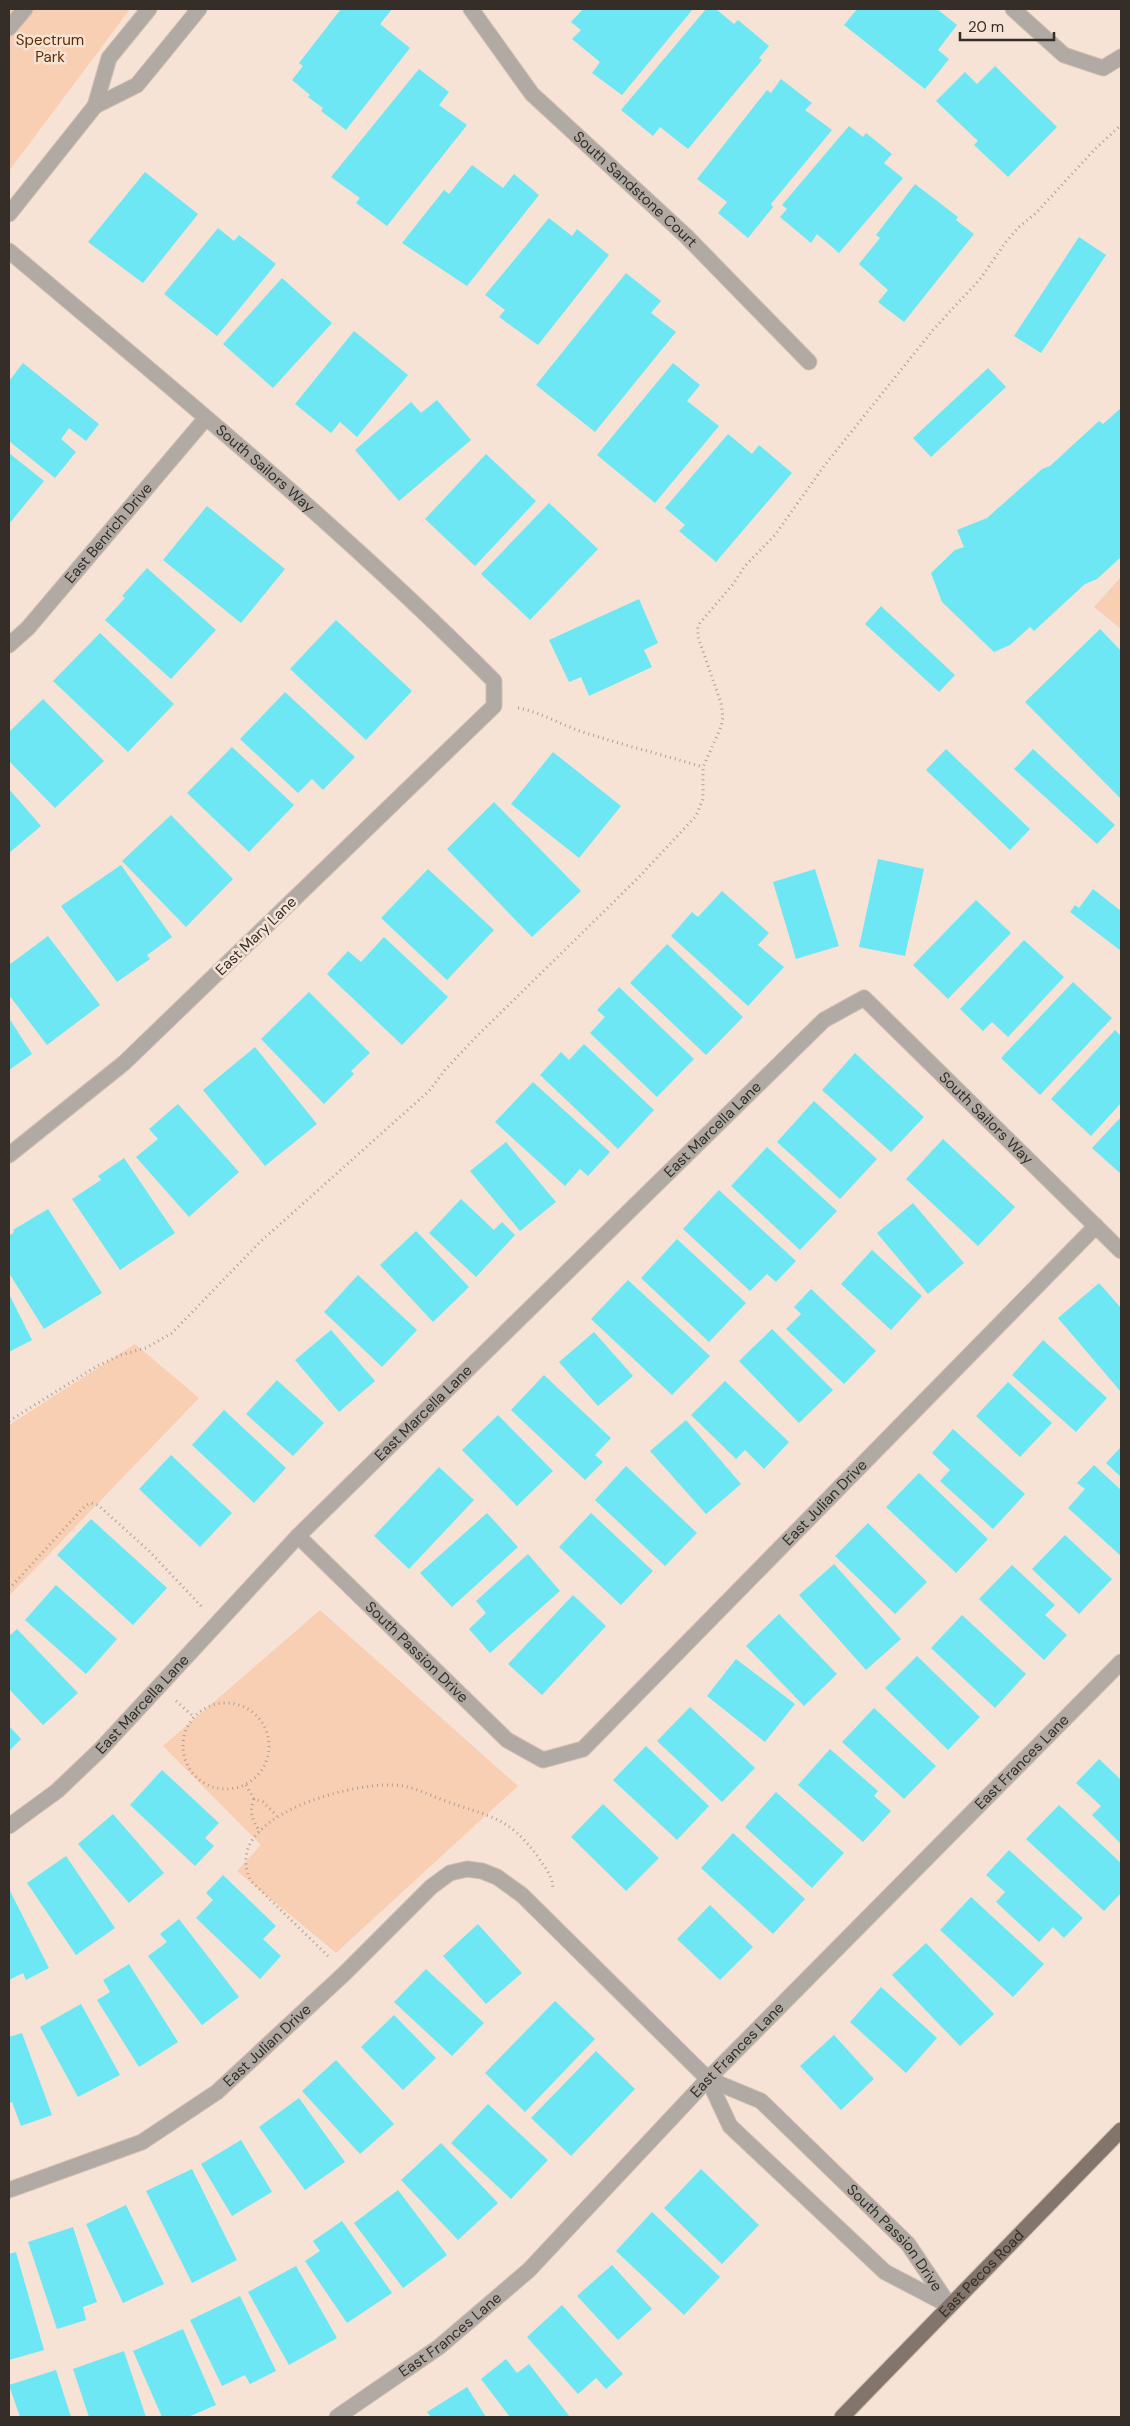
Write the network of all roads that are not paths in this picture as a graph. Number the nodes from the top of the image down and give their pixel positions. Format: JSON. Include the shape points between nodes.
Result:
{"nodes":[{"id":1,"x":25,"y":9,"type":"edge"},
{"id":2,"x":149,"y":9,"type":"edge"},
{"id":3,"x":199,"y":9,"type":"edge"},
{"id":4,"x":471,"y":9,"type":"edge"},
{"id":5,"x":1013,"y":9,"type":"edge"},
{"id":6,"x":9,"y":28,"type":"edge"},
{"id":7,"x":1121,"y":57,"type":"edge"},
{"id":8,"x":96,"y":106,"type":"junction"},
{"id":9,"x":9,"y":214,"type":"edge"},
{"id":10,"x":9,"y":251,"type":"edge"},
{"id":11,"x":809,"y":362,"type":"dead end"},
{"id":12,"x":206,"y":418,"type":"junction"},
{"id":13,"x":9,"y":644,"type":"edge"},
{"id":14,"x":494,"y":706,"type":"joint"},
{"id":15,"x":846,"y":1007,"type":"joint"},
{"id":16,"x":9,"y":1155,"type":"edge"},
{"id":17,"x":1096,"y":1226,"type":"junction"},
{"id":18,"x":1121,"y":1252,"type":"edge"},
{"id":19,"x":298,"y":1536,"type":"junction"},
{"id":20,"x":1121,"y":1662,"type":"edge"},
{"id":21,"x":543,"y":1760,"type":"joint"},
{"id":22,"x":9,"y":1826,"type":"edge"},
{"id":23,"x":498,"y":1877,"type":"joint"},
{"id":24,"x":708,"y":2079,"type":"junction"},
{"id":25,"x":1121,"y":2130,"type":"edge"},
{"id":26,"x":9,"y":2190,"type":"edge"},
{"id":27,"x":950,"y":2306,"type":"junction"},
{"id":28,"x":336,"y":2417,"type":"edge"},
{"id":29,"x":842,"y":2417,"type":"edge"}],
"edges":[{"from":1,"to":6,"type":"street"},
{"from":2,"to":8,"type":"street","via":[[109,58]]},
{"from":3,"to":8,"type":"street","via":[[137,85]]},
{"from":4,"to":11,"type":"street","name":"South Sandstone Court","via":[[532,94],[686,236]]},
{"from":5,"to":7,"type":"street","via":[[1064,55],[1103,68]]},
{"from":8,"to":9,"type":"street"},
{"from":10,"to":12,"type":"street","name":"South Sailors Way"},
{"from":12,"to":13,"type":"street","name":"East Benrich Drive","via":[[28,628]]},
{"from":12,"to":14,"type":"street","name":"South Sailors Way","via":[[421,608],[494,681]]},
{"from":14,"to":16,"type":"street","name":"East Mary Lane","via":[[124,1064]]},
{"from":15,"to":17,"type":"street","name":"South Sailors Way","via":[[864,998]]},
{"from":15,"to":19,"type":"street","name":"East Marcella Lane","via":[[824,1020]]},
{"from":17,"to":18,"type":"street","name":"South Sailors Way"},
{"from":17,"to":21,"type":"street","name":"East Julian Drive","via":[[583,1749]]},
{"from":19,"to":21,"type":"street","name":"South Passion Drive","via":[[507,1740]]},
{"from":19,"to":22,"type":"street","name":"East Marcella Lane","via":[[100,1750],[57,1790]]},
{"from":20,"to":24,"type":"street","name":"East Frances Lane"},
{"from":23,"to":24,"type":"street","name":"South Passion Drive","via":[[522,1895]]},
{"from":23,"to":26,"type":"street","name":"East Julian Drive","via":[[467,1869],[450,1873],[430,1887],[345,1973],[217,2092],[142,2142]]},
{"from":24,"to":27,"type":"street","name":"South Passion Drive","via":[[761,2101],[908,2244]]},
{"from":24,"to":27,"type":"street","name":"South Passion Drive","via":[[730,2126],[884,2272]]},
{"from":24,"to":28,"type":"street","name":"East Frances Lane","via":[[529,2270],[439,2347]]},
{"from":25,"to":27,"type":"main road","name":"East Pecos Road"},
{"from":27,"to":29,"type":"main road","name":"East Pecos Road"}]}
